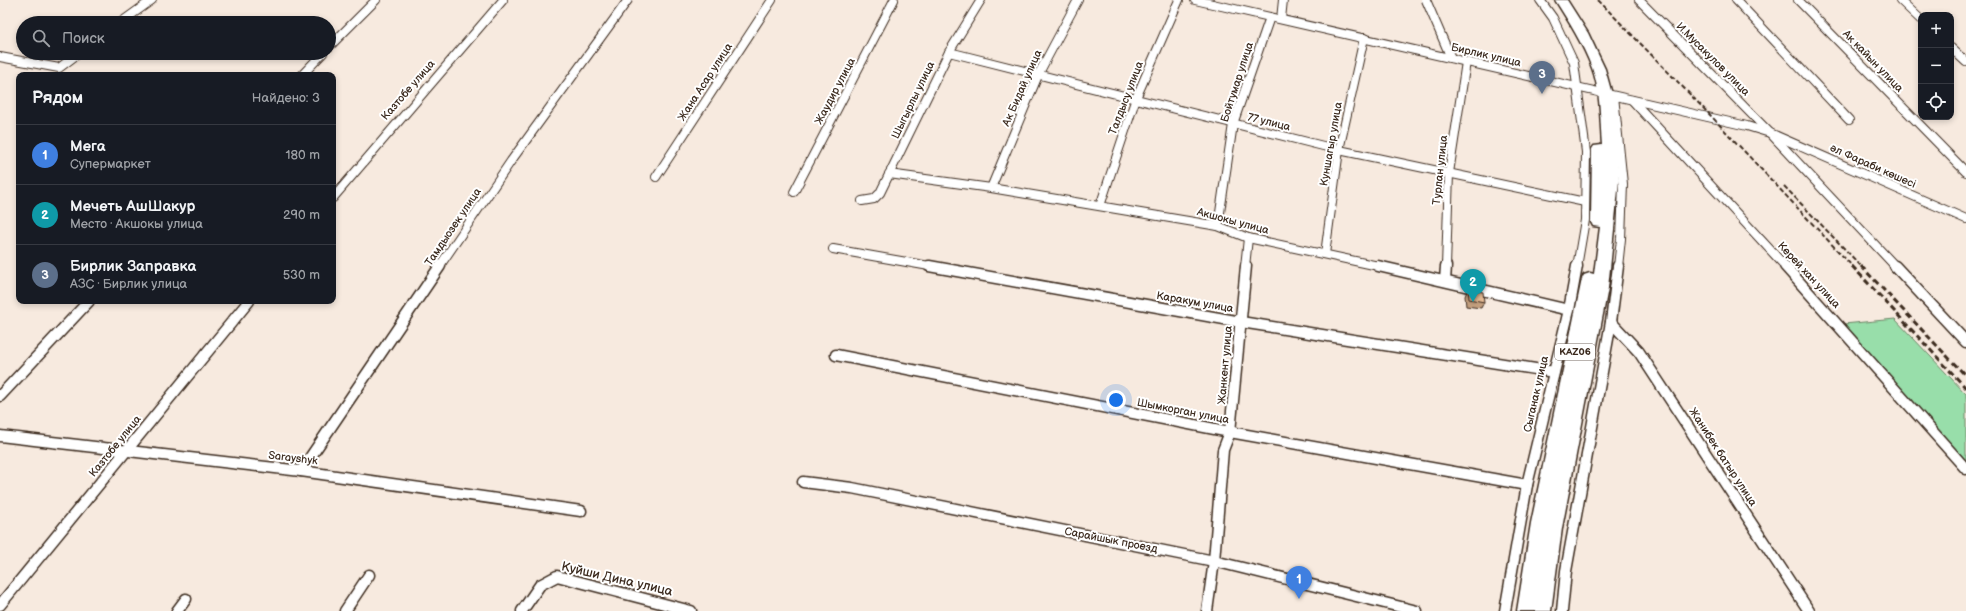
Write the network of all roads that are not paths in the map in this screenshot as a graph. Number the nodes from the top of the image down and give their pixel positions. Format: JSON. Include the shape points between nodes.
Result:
{"nodes":[{"id":1,"x":152,"y":0,"type":"edge"},
{"id":2,"x":376,"y":0,"type":"edge"},
{"id":3,"x":503,"y":0,"type":"edge"},
{"id":4,"x":628,"y":0,"type":"edge"},
{"id":5,"x":772,"y":0,"type":"edge"},
{"id":6,"x":894,"y":0,"type":"edge"},
{"id":7,"x":981,"y":0,"type":"edge"},
{"id":8,"x":1078,"y":0,"type":"edge"},
{"id":9,"x":1179,"y":0,"type":"edge"},
{"id":10,"x":1195,"y":0,"type":"edge"},
{"id":11,"x":1283,"y":0,"type":"edge"},
{"id":12,"x":1426,"y":0,"type":"edge"},
{"id":13,"x":1540,"y":0,"type":"edge"},
{"id":14,"x":1552,"y":0,"type":"edge"},
{"id":15,"x":1561,"y":0,"type":"edge"},
{"id":16,"x":1639,"y":0,"type":"edge"},
{"id":17,"x":1736,"y":0,"type":"edge"},
{"id":18,"x":1798,"y":0,"type":"edge"},
{"id":19,"x":1900,"y":0,"type":"edge"},
{"id":20,"x":130,"y":16,"type":"edge"},
{"id":21,"x":1270,"y":17,"type":"junction"},
{"id":22,"x":1918,"y":17,"type":"edge"},
{"id":23,"x":1281,"y":19,"type":"junction"},
{"id":24,"x":1364,"y":38,"type":"junction"},
{"id":25,"x":336,"y":40,"type":"edge"},
{"id":26,"x":1954,"y":51,"type":"edge"},
{"id":27,"x":949,"y":52,"type":"junction"},
{"id":28,"x":0,"y":57,"type":"edge"},
{"id":29,"x":1451,"y":58,"type":"junction"},
{"id":30,"x":16,"y":60,"type":"edge"},
{"id":31,"x":16,"y":60,"type":"edge"},
{"id":32,"x":70,"y":60,"type":"edge"},
{"id":33,"x":316,"y":60,"type":"edge"},
{"id":34,"x":1466,"y":62,"type":"junction"},
{"id":35,"x":1966,"y":62,"type":"edge"},
{"id":36,"x":305,"y":72,"type":"edge"},
{"id":37,"x":1039,"y":73,"type":"junction"},
{"id":38,"x":1578,"y":87,"type":"junction"},
{"id":39,"x":1605,"y":94,"type":"junction"},
{"id":40,"x":1136,"y":98,"type":"junction"},
{"id":41,"x":1632,"y":100,"type":"junction"},
{"id":42,"x":1849,"y":120,"type":"dead end"},
{"id":43,"x":1233,"y":124,"type":"junction"},
{"id":44,"x":1770,"y":133,"type":"junction"},
{"id":45,"x":1339,"y":150,"type":"junction"},
{"id":46,"x":1966,"y":172,"type":"edge"},
{"id":47,"x":1449,"y":173,"type":"junction"},
{"id":48,"x":889,"y":174,"type":"junction"},
{"id":49,"x":656,"y":177,"type":"dead end"},
{"id":50,"x":992,"y":188,"type":"junction"},
{"id":51,"x":794,"y":192,"type":"dead end"},
{"id":52,"x":336,"y":194,"type":"edge"},
{"id":53,"x":862,"y":201,"type":"dead end"},
{"id":54,"x":1585,"y":202,"type":"junction"},
{"id":55,"x":1100,"y":206,"type":"junction"},
{"id":56,"x":1966,"y":219,"type":"edge"},
{"id":57,"x":1218,"y":226,"type":"junction"},
{"id":58,"x":1248,"y":238,"type":"junction"},
{"id":59,"x":833,"y":249,"type":"dead end"},
{"id":60,"x":1325,"y":254,"type":"junction"},
{"id":61,"x":1445,"y":281,"type":"junction"},
{"id":62,"x":86,"y":304,"type":"edge"},
{"id":63,"x":247,"y":304,"type":"edge"},
{"id":64,"x":1569,"y":310,"type":"junction"},
{"id":65,"x":1241,"y":322,"type":"junction"},
{"id":66,"x":1611,"y":322,"type":"junction"},
{"id":67,"x":1966,"y":342,"type":"edge"},
{"id":68,"x":836,"y":355,"type":"dead end"},
{"id":69,"x":1554,"y":372,"type":"junction"},
{"id":70,"x":0,"y":396,"type":"edge"},
{"id":71,"x":1230,"y":432,"type":"junction"},
{"id":72,"x":0,"y":436,"type":"edge"},
{"id":73,"x":126,"y":452,"type":"junction"},
{"id":74,"x":1966,"y":469,"type":"edge"},
{"id":75,"x":300,"y":471,"type":"junction"},
{"id":76,"x":803,"y":482,"type":"dead end"},
{"id":77,"x":1527,"y":486,"type":"junction"},
{"id":78,"x":582,"y":510,"type":"dead end"},
{"id":79,"x":1214,"y":561,"type":"junction"},
{"id":80,"x":369,"y":575,"type":"dead end"},
{"id":81,"x":186,"y":599,"type":"dead end"},
{"id":82,"x":0,"y":605,"type":"edge"},
{"id":83,"x":176,"y":611,"type":"edge"},
{"id":84,"x":345,"y":611,"type":"edge"},
{"id":85,"x":522,"y":611,"type":"edge"},
{"id":86,"x":690,"y":611,"type":"edge"},
{"id":87,"x":1207,"y":611,"type":"edge"},
{"id":88,"x":1417,"y":611,"type":"edge"},
{"id":89,"x":1504,"y":611,"type":"edge"},
{"id":90,"x":1527,"y":611,"type":"edge"},
{"id":91,"x":1541,"y":611,"type":"edge"},
{"id":92,"x":1562,"y":611,"type":"edge"},
{"id":93,"x":1810,"y":611,"type":"edge"}],
"edges":[{"from":1,"to":20,"type":"street"},
{"from":2,"to":25,"type":"street"},
{"from":3,"to":52,"type":"street","name":"Казтобе улица"},
{"from":4,"to":75,"type":"street","name":"Тамдыозек улица","via":[[511,160]]},
{"from":5,"to":49,"type":"street","name":"Жана Асар улица"},
{"from":6,"to":51,"type":"street","name":"Жаудир улица"},
{"from":7,"to":27,"type":"street","name":"Шыгырлы улица"},
{"from":8,"to":37,"type":"street","name":"Ак Бидай улица"},
{"from":9,"to":40,"type":"street","name":"Талдысу улица"},
{"from":10,"to":21,"type":"street","name":"Бирлик улица"},
{"from":11,"to":23,"type":"street"},
{"from":12,"to":29,"type":"street"},
{"from":13,"to":38,"type":"street","name":"Сыганак улица","via":[[1553,18],[1574,63]]},
{"from":14,"to":39,"type":"highway","number":"KАZ06"},
{"from":15,"to":39,"type":"highway","number":"KАZ06","via":[[1591,51],[1599,69]]},
{"from":16,"to":44,"type":"street","name":"И.Мусакулов улица"},
{"from":17,"to":42,"type":"street"},
{"from":18,"to":46,"type":"street","name":"Ак кайын улица"},
{"from":19,"to":22,"type":"street"},
{"from":21,"to":23,"type":"street","name":"Бирлик улица"},
{"from":21,"to":43,"type":"street","name":"Бойтумар улица"},
{"from":23,"to":24,"type":"street","name":"Бирлик улица"},
{"from":24,"to":29,"type":"street","name":"Бирлик улица"},
{"from":24,"to":45,"type":"street","name":"Куншагыр улица"},
{"from":26,"to":35,"type":"street"},
{"from":27,"to":37,"type":"street","name":"77 улица"},
{"from":27,"to":48,"type":"street","name":"Шыгырлы улица"},
{"from":28,"to":30,"type":"street"},
{"from":29,"to":34,"type":"street","name":"Бирлик улица"},
{"from":31,"to":32,"type":"street","via":[[59,68]]},
{"from":33,"to":36,"type":"street"},
{"from":34,"to":38,"type":"street","name":"Бирлик улица"},
{"from":34,"to":47,"type":"street","name":"Турлан улица"},
{"from":37,"to":40,"type":"street","name":"77 улица"},
{"from":37,"to":50,"type":"street","name":"Ак Бидай улица"},
{"from":38,"to":39,"type":"street","name":"Бирлик улица"},
{"from":38,"to":54,"type":"street","name":"Сыганак улица","via":[[1586,152]]},
{"from":39,"to":41,"type":"street","name":"Бирлик улица"},
{"from":39,"to":66,"type":"street","via":[[1623,184],[1621,239]]},
{"from":39,"to":90,"type":"highway","number":"KАZ06","via":[[1597,231],[1589,284],[1540,523]]},
{"from":39,"to":91,"type":"highway","number":"KАZ06","via":[[1612,180],[1607,234],[1600,288],[1553,528]]},
{"from":40,"to":43,"type":"street","name":"77 улица"},
{"from":40,"to":55,"type":"street","name":"Талдысу улица"},
{"from":41,"to":44,"type":"street","name":"Бирлик улица"},
{"from":41,"to":74,"type":"street","name":"Керей хан улица","via":[[1833,318]]},
{"from":43,"to":45,"type":"street","name":"77 улица"},
{"from":43,"to":57,"type":"street","name":"Бойтумар улица"},
{"from":44,"to":56,"type":"street","name":"әл Фараби көшесі"},
{"from":44,"to":67,"type":"street","name":"И.Мусакулов улица"},
{"from":45,"to":47,"type":"street","name":"77 улица"},
{"from":45,"to":60,"type":"street","name":"Куншагыр улица"},
{"from":47,"to":54,"type":"street","name":"77 улица"},
{"from":47,"to":61,"type":"street","name":"Турлан улица"},
{"from":48,"to":50,"type":"street","name":"Акшокы улица"},
{"from":48,"to":53,"type":"street","name":"Шыгырлы улица","via":[[877,197]]},
{"from":50,"to":55,"type":"street","name":"Акшокы улица"},
{"from":54,"to":64,"type":"street","name":"Сыганак улица","via":[[1585,220]]},
{"from":55,"to":57,"type":"street","name":"Акшокы улица"},
{"from":57,"to":58,"type":"street","name":"Акшокы улица"},
{"from":58,"to":60,"type":"street","name":"Акшокы улица"},
{"from":58,"to":65,"type":"street","name":"Жанкент улица"},
{"from":59,"to":65,"type":"street","name":"Каракум улица"},
{"from":60,"to":61,"type":"street","name":"Акшокы улица"},
{"from":61,"to":64,"type":"street","name":"Акшокы улица"},
{"from":62,"to":70,"type":"street"},
{"from":63,"to":73,"type":"street","name":"Казтобе улица"},
{"from":64,"to":69,"type":"street","name":"Сыганак улица"},
{"from":65,"to":69,"type":"street","name":"Каракум улица"},
{"from":65,"to":71,"type":"street","name":"Жанкент улица"},
{"from":66,"to":92,"type":"street","via":[[1566,571]]},
{"from":66,"to":93,"type":"street","name":"Жанибек батыр улица","via":[[1639,352]]},
{"from":68,"to":71,"type":"street","name":"Шымкорган улица"},
{"from":69,"to":77,"type":"street","name":"Сыганак улица"},
{"from":71,"to":77,"type":"street","name":"Шымкорган улица"},
{"from":71,"to":79,"type":"street","name":"Жанкент улица","via":[[1223,450]]},
{"from":72,"to":73,"type":"street","name":"Sarayshyk"},
{"from":73,"to":75,"type":"street","name":"Sarayshyk"},
{"from":73,"to":82,"type":"street","name":"Казтобе улица"},
{"from":75,"to":78,"type":"street","name":"Sarayshyk"},
{"from":76,"to":79,"type":"street","name":"Сарайшык проезд","via":[[852,488]]},
{"from":77,"to":89,"type":"street","name":"Сыганак улица"},
{"from":79,"to":87,"type":"street","name":"Жанкент улица"},
{"from":79,"to":88,"type":"street","name":"Сарайшык проезд"},
{"from":80,"to":84,"type":"street"},
{"from":81,"to":83,"type":"street"},
{"from":85,"to":86,"type":"street","name":"Куйши Дина улица","via":[[537,586],[557,576]]}]}
